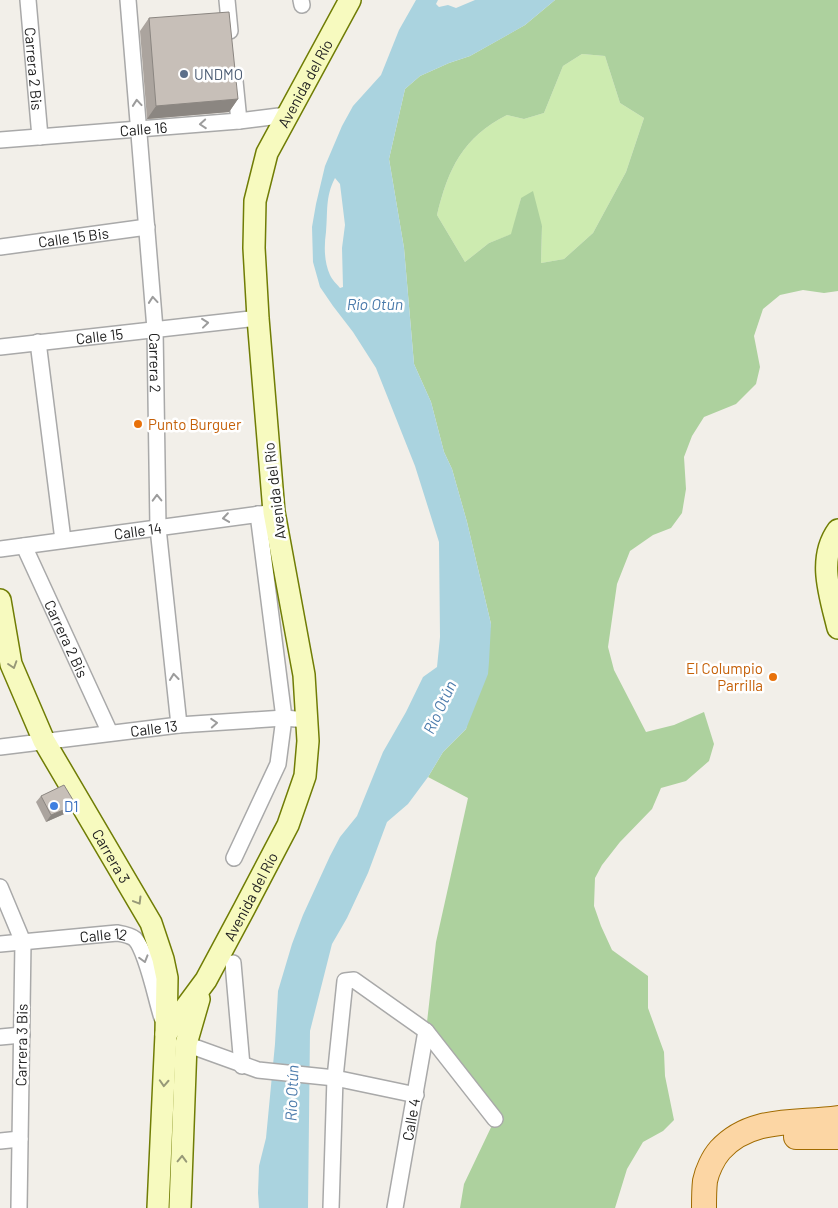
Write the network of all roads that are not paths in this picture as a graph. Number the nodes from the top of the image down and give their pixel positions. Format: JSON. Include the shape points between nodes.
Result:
{"nodes":[{"id":1,"x":28,"y":0,"type":"edge"},
{"id":2,"x":128,"y":0,"type":"edge"},
{"id":3,"x":227,"y":0,"type":"edge"},
{"id":4,"x":350,"y":0,"type":"edge"},
{"id":5,"x":232,"y":46,"type":"edge"},
{"id":6,"x":234,"y":65,"type":"edge"},
{"id":7,"x":287,"y":115,"type":"junction"},
{"id":8,"x":239,"y":121,"type":"junction"},
{"id":9,"x":139,"y":129,"type":"junction"},
{"id":10,"x":40,"y":137,"type":"junction"},
{"id":11,"x":0,"y":140,"type":"edge"},
{"id":12,"x":147,"y":227,"type":"junction"},
{"id":13,"x":0,"y":247,"type":"edge"},
{"id":14,"x":258,"y":318,"type":"junction"},
{"id":15,"x":155,"y":329,"type":"junction"},
{"id":16,"x":38,"y":342,"type":"junction"},
{"id":17,"x":0,"y":347,"type":"edge"},
{"id":18,"x":266,"y":513,"type":"junction"},
{"id":19,"x":158,"y":528,"type":"junction"},
{"id":20,"x":838,"y":530,"type":"edge"},
{"id":21,"x":63,"y":540,"type":"junction"},
{"id":22,"x":24,"y":546,"type":"junction"},
{"id":23,"x":0,"y":549,"type":"edge"},
{"id":24,"x":0,"y":600,"type":"edge"},
{"id":25,"x":838,"y":628,"type":"edge"},
{"id":26,"x":284,"y":718,"type":"junction"},
{"id":27,"x":307,"y":720,"type":"junction"},
{"id":28,"x":179,"y":725,"type":"junction"},
{"id":29,"x":110,"y":733,"type":"junction"},
{"id":30,"x":44,"y":741,"type":"junction"},
{"id":31,"x":0,"y":747,"type":"edge"},
{"id":32,"x":234,"y":858,"type":"dead end"},
{"id":33,"x":0,"y":887,"type":"edge"},
{"id":34,"x":23,"y":942,"type":"junction"},
{"id":35,"x":0,"y":944,"type":"edge"},
{"id":36,"x":233,"y":963,"type":"dead end"},
{"id":37,"x":206,"y":980,"type":"junction"},
{"id":38,"x":426,"y":1031,"type":"junction"},
{"id":39,"x":166,"y":1034,"type":"junction"},
{"id":40,"x":22,"y":1035,"type":"junction"},
{"id":41,"x":0,"y":1037,"type":"edge"},
{"id":42,"x":186,"y":1044,"type":"junction"},
{"id":43,"x":242,"y":1066,"type":"junction"},
{"id":44,"x":335,"y":1078,"type":"junction"},
{"id":45,"x":416,"y":1095,"type":"junction"},
{"id":46,"x":838,"y":1118,"type":"edge"},
{"id":47,"x":495,"y":1119,"type":"dead end"},
{"id":48,"x":838,"y":1137,"type":"edge"},
{"id":49,"x":20,"y":1139,"type":"junction"},
{"id":50,"x":0,"y":1141,"type":"edge"},
{"id":51,"x":19,"y":1208,"type":"edge"},
{"id":52,"x":158,"y":1208,"type":"edge"},
{"id":53,"x":180,"y":1208,"type":"edge"},
{"id":54,"x":331,"y":1208,"type":"edge"},
{"id":55,"x":395,"y":1208,"type":"edge"},
{"id":56,"x":704,"y":1208,"type":"edge"},
{"id":57,"x":720,"y":1208,"type":"edge"}],
"edges":[{"from":1,"to":10,"type":"street","name":"Carrera 2 Bis"},
{"from":9,"to":2,"type":"street","name":"Carrera 2","one_way":true},
{"from":3,"to":5,"type":"street"},
{"from":4,"to":7,"type":"main road","name":"Avenida del Río"},
{"from":6,"to":8,"type":"street"},
{"from":7,"to":8,"type":"street","name":"Calle 16"},
{"from":7,"to":14,"type":"main road","name":"Avenida del Río","via":[[267,153],[255,201]]},
{"from":8,"to":9,"type":"street","name":"Calle 16","one_way":true},
{"from":9,"to":10,"type":"street","name":"Calle 16"},
{"from":9,"to":12,"type":"street","name":"Carrera 2"},
{"from":10,"to":11,"type":"street","name":"Calle 16"},
{"from":12,"to":13,"type":"street","name":"Calle 15 Bis"},
{"from":15,"to":12,"type":"street","name":"Carrera 2","one_way":true},
{"from":15,"to":14,"type":"street","name":"Calle 15","one_way":true},
{"from":14,"to":18,"type":"main road","name":"Avenida del Río"},
{"from":15,"to":16,"type":"street","name":"Calle 15"},
{"from":19,"to":15,"type":"street","name":"Carrera 2","one_way":true},
{"from":16,"to":17,"type":"street","name":"Calle 15"},
{"from":16,"to":21,"type":"street"},
{"from":18,"to":19,"type":"street","name":"Calle 14","one_way":true},
{"from":18,"to":26,"type":"street"},
{"from":18,"to":27,"type":"main road","name":"Avenida del Río","via":[[304,675]]},
{"from":19,"to":21,"type":"street","name":"Calle 14"},
{"from":28,"to":19,"type":"street","name":"Carrera 2","one_way":true},
{"from":20,"to":25,"type":"main road","via":[[830,543],[826,560]]},
{"from":21,"to":22,"type":"street","name":"Calle 14"},
{"from":22,"to":23,"type":"street","name":"Calle 14"},
{"from":22,"to":29,"type":"street","name":"Carrera 2 Bis"},
{"from":24,"to":30,"type":"main road","name":"Carrera 3","one_way":true,"via":[[11,664]]},
{"from":26,"to":27,"type":"street","name":"Calle 13"},
{"from":28,"to":26,"type":"street","name":"Calle 13","one_way":true},
{"from":26,"to":32,"type":"street","via":[[278,764]]},
{"from":27,"to":37,"type":"main road","name":"Avenida del Río","via":[[305,776],[295,809]]},
{"from":28,"to":29,"type":"street","name":"Calle 13"},
{"from":29,"to":30,"type":"street","name":"Calle 13"},
{"from":30,"to":31,"type":"street","name":"Calle 13"},
{"from":30,"to":39,"type":"main road","name":"Carrera 3","one_way":true,"via":[[151,923],[167,978]]},
{"from":33,"to":34,"type":"street","name":"Carrera 3 Bis"},
{"from":34,"to":35,"type":"street","name":"Calle 12"},
{"from":34,"to":39,"type":"street","name":"Calle 12","one_way":true,"via":[[117,933],[134,938],[142,949]]},
{"from":34,"to":40,"type":"street","name":"Carrera 3 Bis"},
{"from":36,"to":43,"type":"street"},
{"from":37,"to":39,"type":"main road"},
{"from":37,"to":42,"type":"main road"},
{"from":38,"to":44,"type":"street","via":[[354,980],[345,981]]},
{"from":38,"to":45,"type":"street","name":"Calle 4"},
{"from":38,"to":47,"type":"street"},
{"from":39,"to":52,"type":"main road","name":"Carrera 3","one_way":true},
{"from":40,"to":41,"type":"street"},
{"from":40,"to":49,"type":"street","name":"Carrera 3 Bis"},
{"from":42,"to":43,"type":"street"},
{"from":53,"to":42,"type":"main road","one_way":true},
{"from":43,"to":44,"type":"street"},
{"from":44,"to":45,"type":"street"},
{"from":44,"to":54,"type":"street"},
{"from":45,"to":55,"type":"street","name":"Calle 4"},
{"from":46,"to":56,"type":"main road","via":[[773,1123],[737,1135],[716,1155],[710,1166]]},
{"from":48,"to":57,"type":"main road","via":[[777,1138],[751,1144],[730,1161],[724,1171]]},
{"from":49,"to":50,"type":"street"},
{"from":49,"to":51,"type":"street","name":"Carrera 3 Bis"}]}
